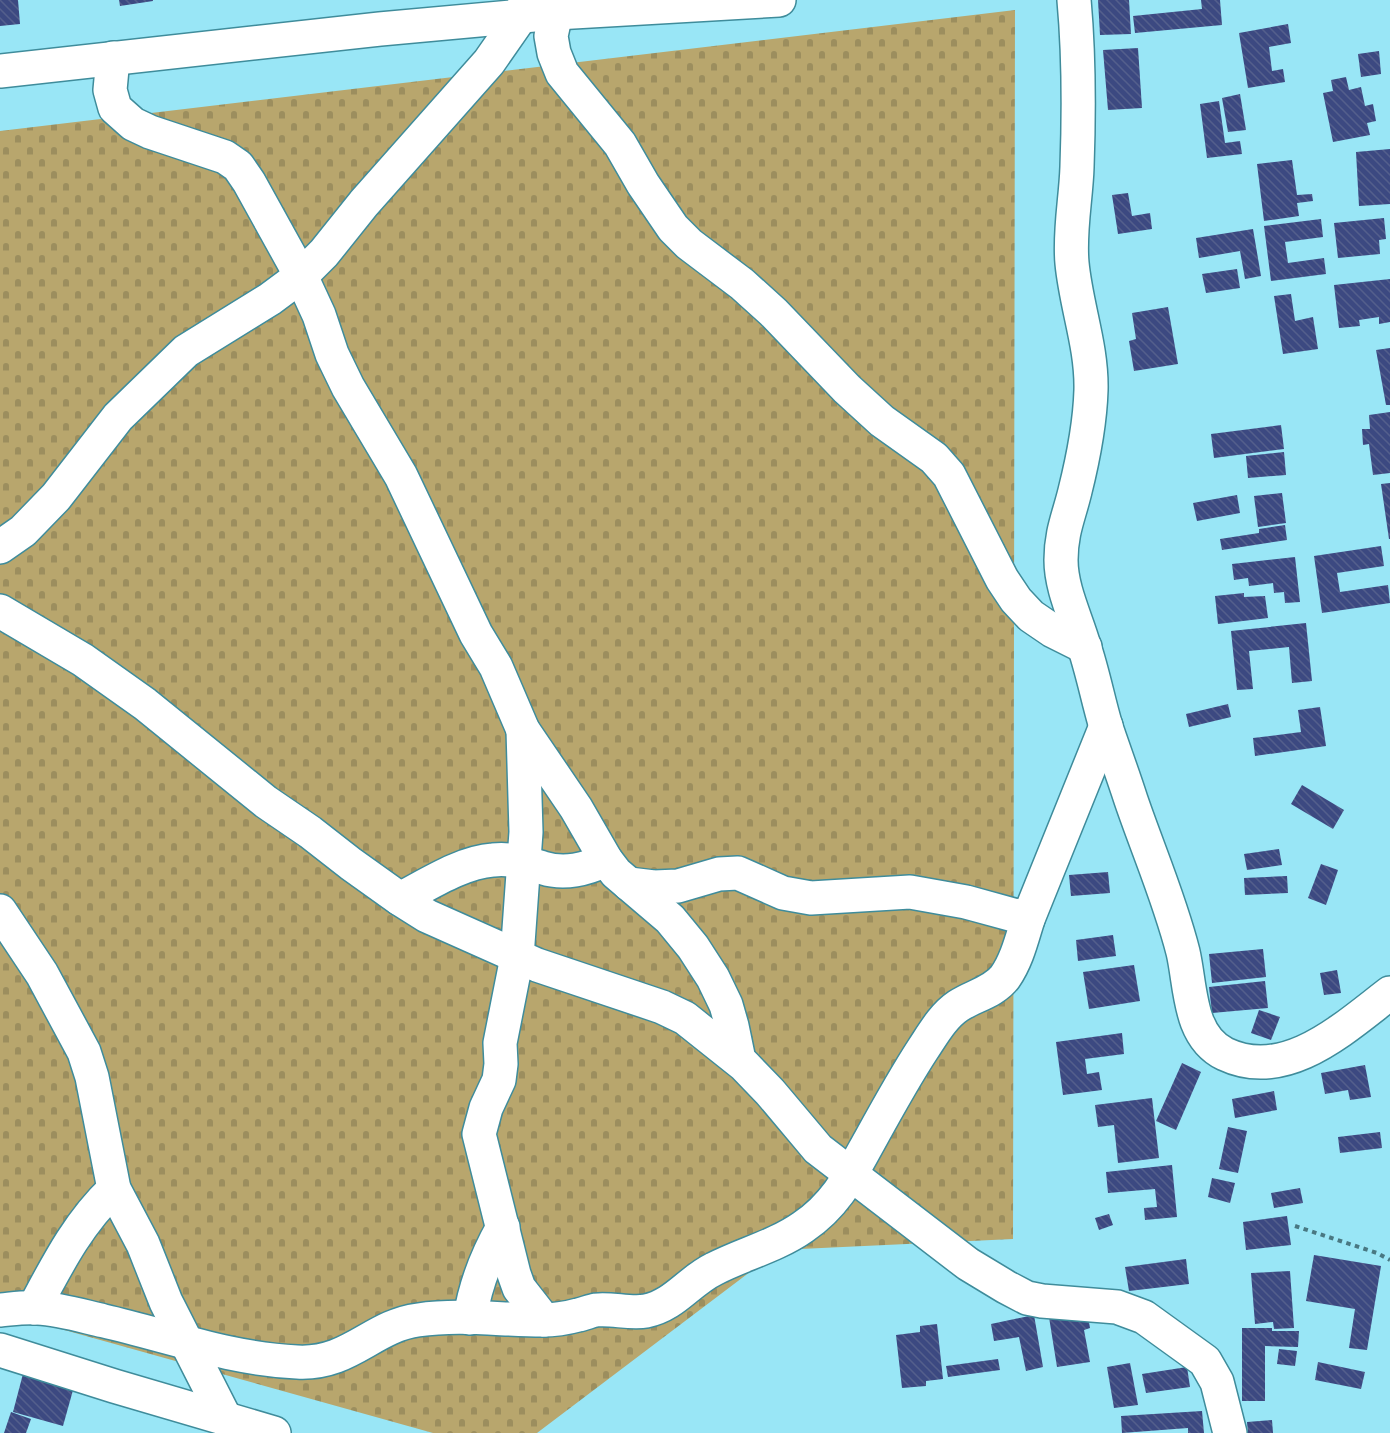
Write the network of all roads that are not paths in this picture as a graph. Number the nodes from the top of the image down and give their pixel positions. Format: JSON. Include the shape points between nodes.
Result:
{"nodes":[{"id":1,"x":779,"y":0,"type":"edge"},
{"id":2,"x":1074,"y":0,"type":"edge"},
{"id":3,"x":523,"y":8,"type":"edge"},
{"id":4,"x":556,"y":13,"type":"junction"},
{"id":5,"x":113,"y":58,"type":"junction"},
{"id":6,"x":0,"y":71,"type":"edge"},
{"id":7,"x":301,"y":276,"type":"junction"},
{"id":8,"x":0,"y":547,"type":"edge"},
{"id":9,"x":0,"y":611,"type":"edge"},
{"id":10,"x":1085,"y":647,"type":"junction"},
{"id":11,"x":1106,"y":726,"type":"junction"},
{"id":12,"x":523,"y":730,"type":"junction"},
{"id":13,"x":606,"y":860,"type":"junction"},
{"id":14,"x":526,"y":862,"type":"junction"},
{"id":15,"x":629,"y":884,"type":"junction"},
{"id":16,"x":400,"y":899,"type":"junction"},
{"id":17,"x":0,"y":911,"type":"edge"},
{"id":18,"x":1028,"y":919,"type":"junction"},
{"id":19,"x":517,"y":957,"type":"junction"},
{"id":20,"x":1390,"y":993,"type":"edge"},
{"id":21,"x":739,"y":1060,"type":"junction"},
{"id":22,"x":852,"y":1175,"type":"junction"},
{"id":23,"x":114,"y":1189,"type":"junction"},
{"id":24,"x":502,"y":1227,"type":"junction"},
{"id":25,"x":34,"y":1308,"type":"junction"},
{"id":26,"x":0,"y":1310,"type":"edge"},
{"id":27,"x":470,"y":1318,"type":"junction"},
{"id":28,"x":544,"y":1320,"type":"junction"},
{"id":29,"x":188,"y":1344,"type":"junction"},
{"id":30,"x":0,"y":1350,"type":"edge"},
{"id":31,"x":226,"y":1420,"type":"junction"},
{"id":32,"x":274,"y":1433,"type":"edge"},
{"id":33,"x":1230,"y":1433,"type":"edge"}],
"edges":[{"from":1,"to":4,"type":"street"},
{"from":2,"to":10,"type":"street","via":[[1078,109],[1072,262],[1089,354],[1091,390],[1075,493],[1063,527],[1060,562]]},
{"from":3,"to":4,"type":"street"},
{"from":3,"to":5,"type":"street","via":[[380,29]]},
{"from":3,"to":7,"type":"street","via":[[489,62]]},
{"from":4,"to":10,"type":"street","via":[[550,36],[562,73],[620,144],[673,228],[773,312],[882,421],[934,458],[949,475],[1016,600],[1030,616]]},
{"from":5,"to":6,"type":"street"},
{"from":5,"to":7,"type":"street","via":[[110,90],[115,108],[133,124],[225,157],[238,166]]},
{"from":7,"to":8,"type":"street","via":[[186,351],[118,417],[56,497],[23,531]]},
{"from":7,"to":12,"type":"street","via":[[348,387],[401,476]]},
{"from":9,"to":16,"type":"street","via":[[83,660],[145,704],[266,802]]},
{"from":10,"to":11,"type":"street"},
{"from":11,"to":18,"type":"street"},
{"from":11,"to":20,"type":"street","via":[[1168,902],[1196,1019],[1205,1038],[1224,1053],[1258,1064],[1296,1056],[1335,1035]]},
{"from":12,"to":13,"type":"street"},
{"from":12,"to":14,"type":"street"},
{"from":13,"to":14,"type":"street","via":[[569,872]]},
{"from":13,"to":15,"type":"street"},
{"from":14,"to":16,"type":"street","via":[[473,863]]},
{"from":14,"to":19,"type":"street"},
{"from":15,"to":18,"type":"street","via":[[678,886],[719,874],[738,873],[783,893],[811,898],[910,892]]},
{"from":15,"to":21,"type":"street","via":[[670,919],[698,955],[726,1005]]},
{"from":16,"to":19,"type":"street"},
{"from":17,"to":23,"type":"street","via":[[42,974],[84,1052]]},
{"from":18,"to":22,"type":"street","via":[[1004,978],[996,987],[958,1006],[942,1021]]},
{"from":19,"to":21,"type":"street","via":[[662,1007],[685,1018]]},
{"from":19,"to":24,"type":"street","via":[[501,1034],[499,1080],[479,1134]]},
{"from":21,"to":22,"type":"street","via":[[818,1149]]},
{"from":22,"to":28,"type":"street","via":[[822,1212],[804,1227],[709,1272],[667,1303],[644,1311],[595,1310]]},
{"from":22,"to":33,"type":"street","via":[[968,1264],[1027,1298],[1117,1307],[1144,1317],[1205,1361],[1217,1382]]},
{"from":23,"to":25,"type":"street","via":[[79,1228]]},
{"from":23,"to":29,"type":"street"},
{"from":24,"to":27,"type":"street","via":[[480,1275]]},
{"from":24,"to":28,"type":"street","via":[[519,1288]]},
{"from":25,"to":26,"type":"street"},
{"from":25,"to":29,"type":"street","via":[[57,1310]]},
{"from":27,"to":28,"type":"street"},
{"from":27,"to":29,"type":"street","via":[[414,1320],[323,1362],[259,1359]]},
{"from":29,"to":31,"type":"street"},
{"from":30,"to":31,"type":"street"},
{"from":31,"to":32,"type":"street"}]}
